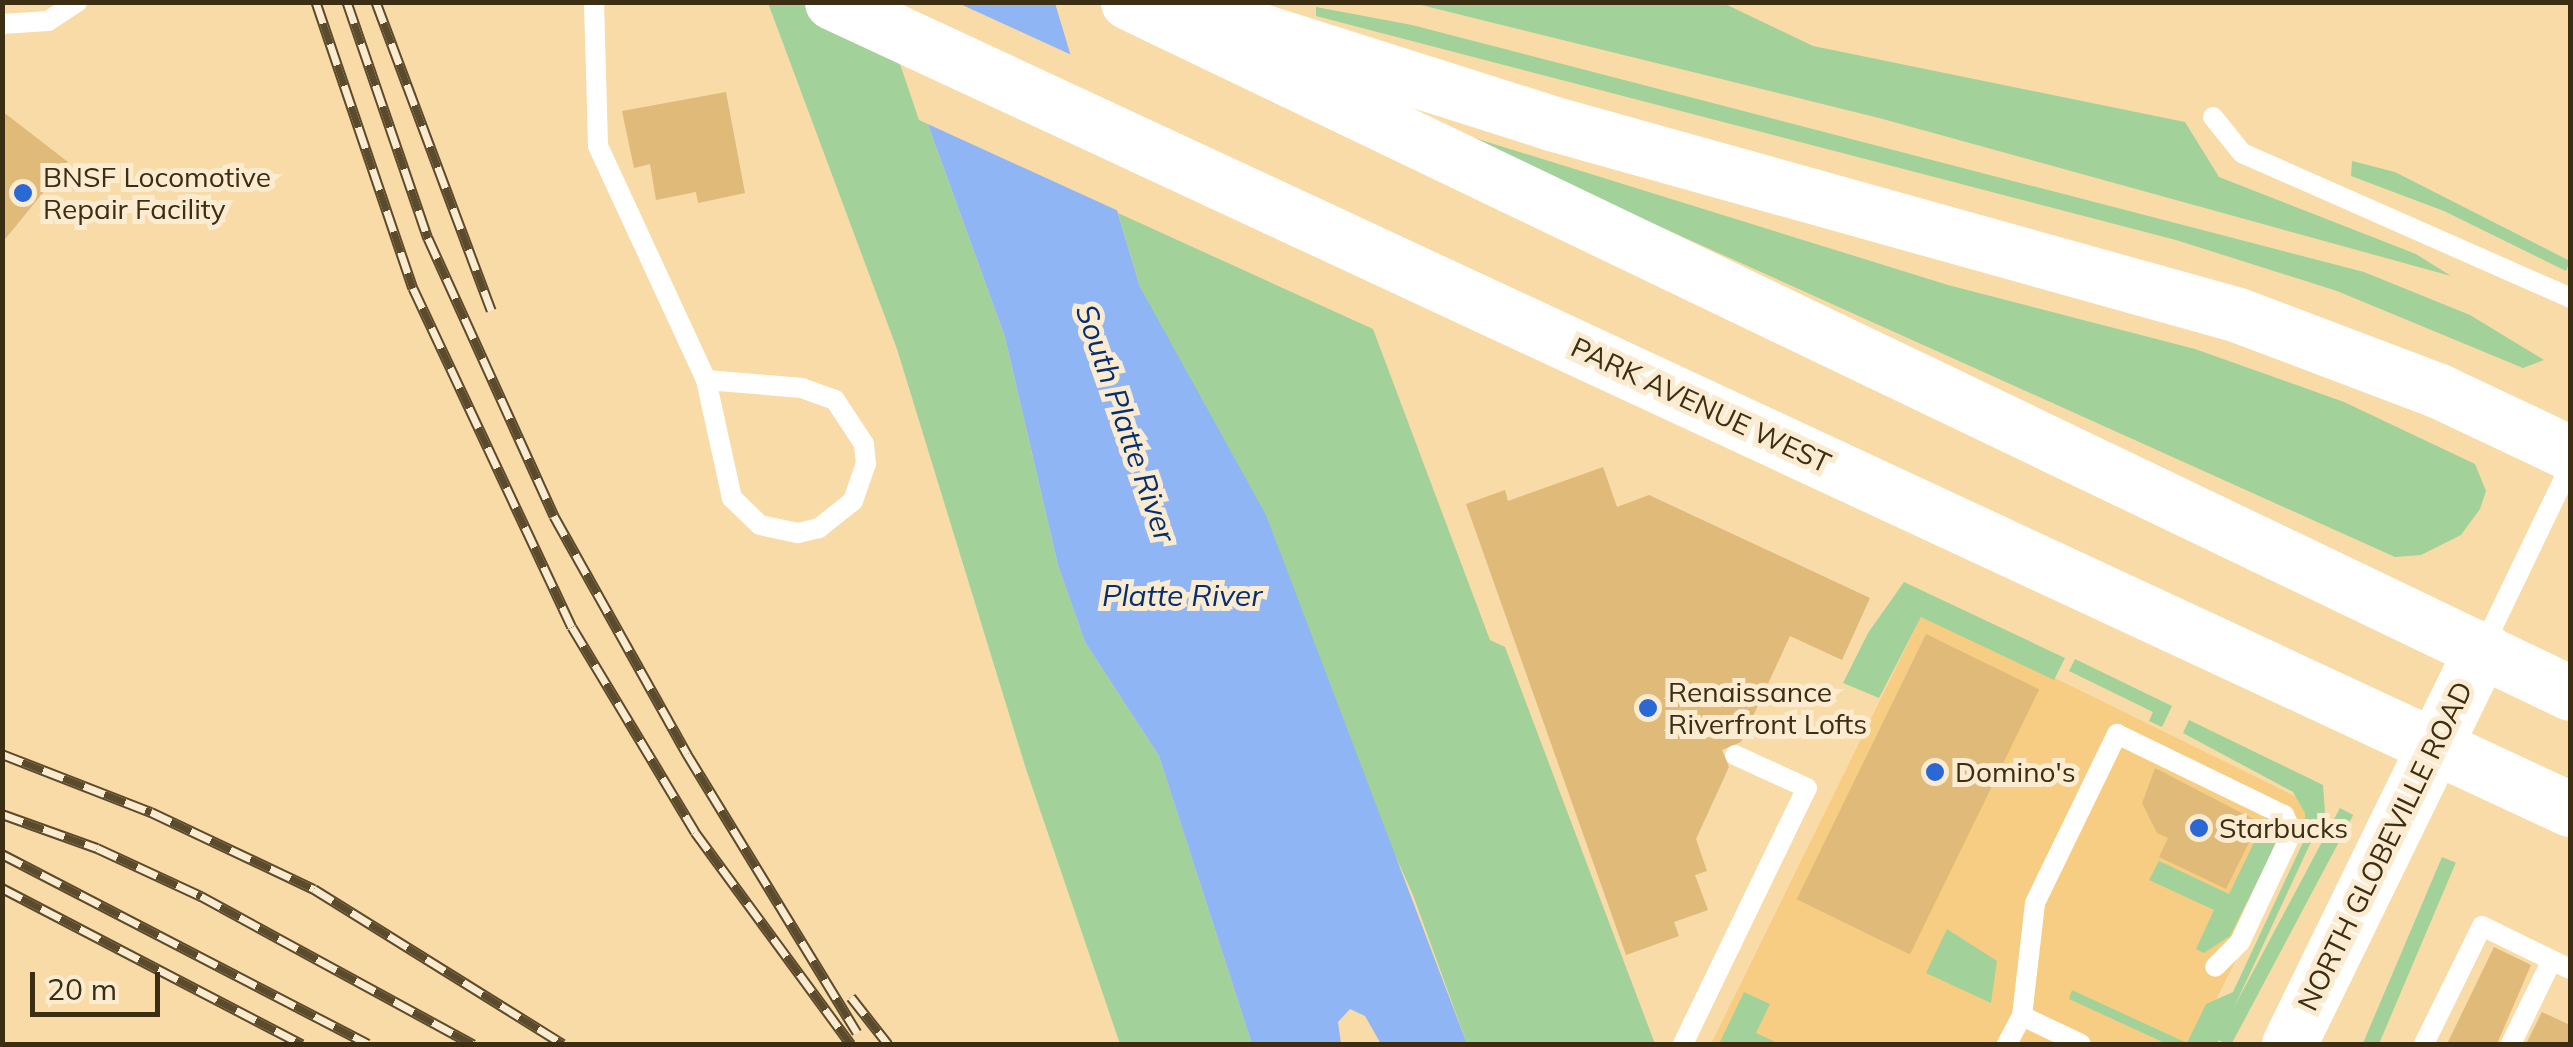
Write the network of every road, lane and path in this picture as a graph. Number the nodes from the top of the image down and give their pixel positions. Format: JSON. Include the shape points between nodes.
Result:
{"nodes":[{"id":1,"x":77,"y":2,"type":"edge"},
{"id":2,"x":594,"y":2,"type":"edge"},
{"id":3,"x":832,"y":2,"type":"edge"},
{"id":4,"x":1128,"y":2,"type":"edge"},
{"id":5,"x":1170,"y":2,"type":"edge"},
{"id":6,"x":2,"y":24,"type":"edge"},
{"id":7,"x":2213,"y":117,"type":"dead end"},
{"id":8,"x":2570,"y":298,"type":"edge"},
{"id":9,"x":706,"y":380,"type":"junction"},
{"id":10,"x":2570,"y":453,"type":"edge"},
{"id":11,"x":2570,"y":466,"type":"edge"},
{"id":12,"x":2482,"y":648,"type":"junction"},
{"id":13,"x":2570,"y":693,"type":"edge"},
{"id":14,"x":2436,"y":742,"type":"junction"},
{"id":15,"x":1735,"y":755,"type":"dead end"},
{"id":16,"x":2570,"y":809,"type":"edge"},
{"id":17,"x":2562,"y":964,"type":"edge"},
{"id":18,"x":2215,"y":967,"type":"dead end"},
{"id":19,"x":2022,"y":1016,"type":"junction"},
{"id":20,"x":1683,"y":1044,"type":"edge"},
{"id":21,"x":2007,"y":1044,"type":"edge"},
{"id":22,"x":2080,"y":1044,"type":"edge"},
{"id":23,"x":2288,"y":1044,"type":"edge"},
{"id":24,"x":2424,"y":1044,"type":"edge"},
{"id":25,"x":2511,"y":1044,"type":"edge"}],
"edges":[{"from":1,"to":6,"type":"lane","via":[[48,21]]},
{"from":2,"to":9,"type":"lane","via":[[598,146]]},
{"from":3,"to":14,"type":"main road","name":"PARK AVENUE WEST"},
{"from":4,"to":12,"type":"main road","via":[[1553,211]]},
{"from":5,"to":10,"type":"main road","via":[[1551,124],[2238,315],[2439,391]]},
{"from":7,"to":8,"type":"lane","via":[[2242,153]]},
{"from":9,"to":9,"type":"lane","via":[[724,481],[744,514],[778,532],[798,533],[819,528],[854,502],[866,464],[864,444],[835,400],[802,388]]},
{"from":11,"to":12,"type":"lane"},
{"from":12,"to":13,"type":"main road"},
{"from":12,"to":14,"type":"main road","name":"NORTH GLOBEVILLE ROAD"},
{"from":14,"to":16,"type":"main road","name":"PARK AVENUE WEST"},
{"from":14,"to":23,"type":"main road","name":"NORTH GLOBEVILLE ROAD"},
{"from":15,"to":20,"type":"lane","via":[[1806,788]]},
{"from":17,"to":24,"type":"lane","via":[[2482,926]]},
{"from":17,"to":25,"type":"lane"},
{"from":18,"to":19,"type":"lane","via":[[2240,942],[2292,832],[2284,815],[2117,734],[2035,902]]},
{"from":19,"to":21,"type":"lane"},
{"from":19,"to":22,"type":"lane"}]}
